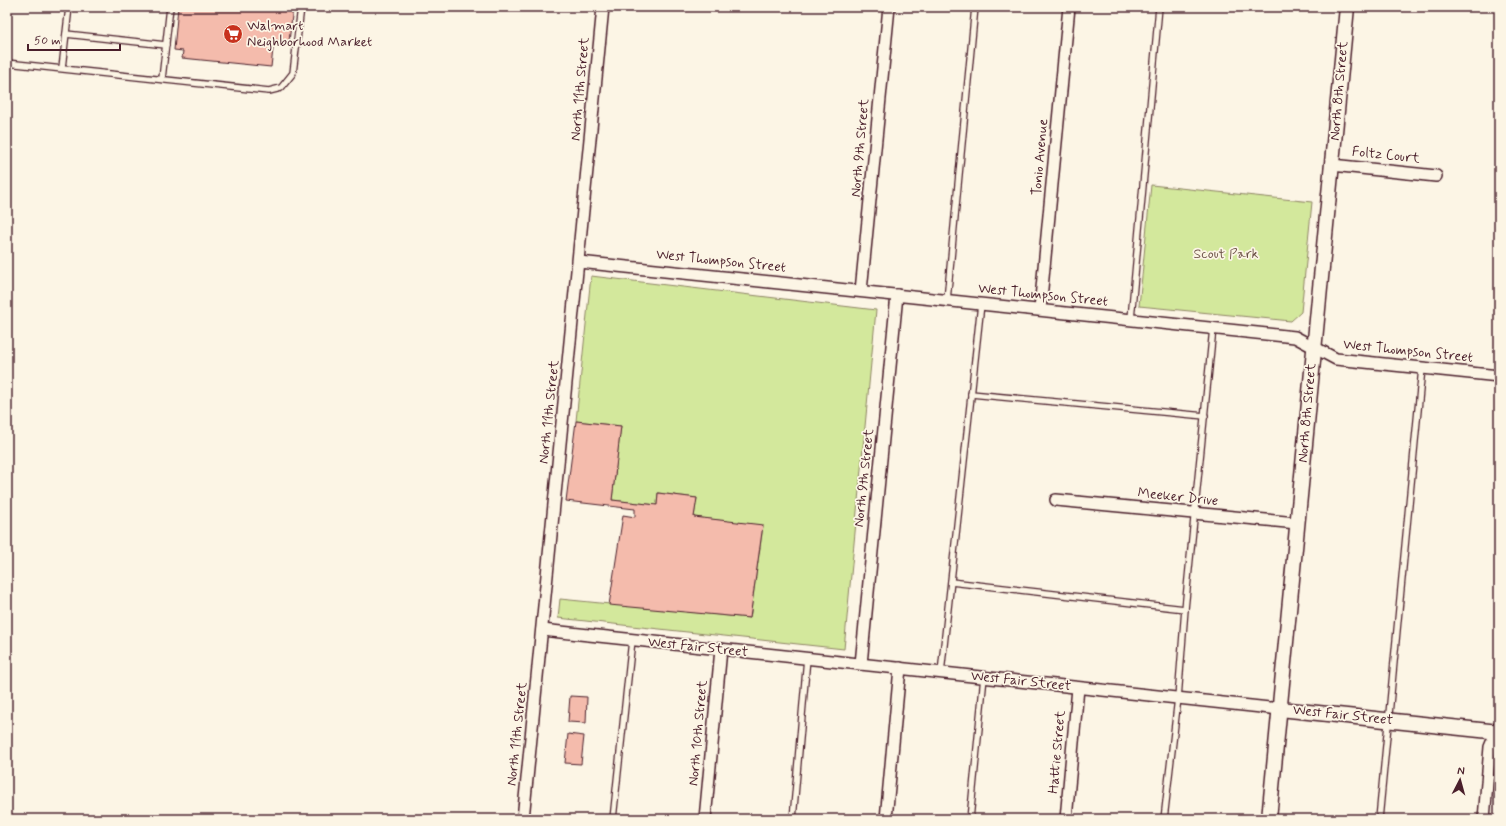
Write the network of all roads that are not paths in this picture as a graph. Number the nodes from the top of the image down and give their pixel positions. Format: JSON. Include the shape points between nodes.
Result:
{"nodes":[{"id":1,"x":69,"y":7,"type":"edge"},
{"id":2,"x":170,"y":7,"type":"edge"},
{"id":3,"x":301,"y":7,"type":"edge"},
{"id":4,"x":603,"y":7,"type":"edge"},
{"id":5,"x":889,"y":7,"type":"edge"},
{"id":6,"x":976,"y":7,"type":"edge"},
{"id":7,"x":1069,"y":7,"type":"edge"},
{"id":8,"x":1159,"y":7,"type":"edge"},
{"id":9,"x":1347,"y":7,"type":"edge"},
{"id":10,"x":66,"y":34,"type":"junction"},
{"id":11,"x":166,"y":45,"type":"junction"},
{"id":12,"x":7,"y":63,"type":"edge"},
{"id":13,"x":62,"y":68,"type":"junction"},
{"id":14,"x":162,"y":79,"type":"junction"},
{"id":15,"x":1332,"y":164,"type":"junction"},
{"id":16,"x":1436,"y":176,"type":"dead end"},
{"id":17,"x":579,"y":262,"type":"junction"},
{"id":18,"x":861,"y":291,"type":"junction"},
{"id":19,"x":897,"y":295,"type":"junction"},
{"id":20,"x":947,"y":300,"type":"junction"},
{"id":21,"x":981,"y":303,"type":"junction"},
{"id":22,"x":1040,"y":309,"type":"junction"},
{"id":23,"x":1131,"y":319,"type":"junction"},
{"id":24,"x":1213,"y":328,"type":"junction"},
{"id":25,"x":1313,"y":347,"type":"junction"},
{"id":26,"x":1422,"y":368,"type":"junction"},
{"id":27,"x":1499,"y":376,"type":"edge"},
{"id":28,"x":971,"y":394,"type":"junction"},
{"id":29,"x":1205,"y":416,"type":"junction"},
{"id":30,"x":1056,"y":500,"type":"dead end"},
{"id":31,"x":1196,"y":513,"type":"junction"},
{"id":32,"x":1297,"y":523,"type":"junction"},
{"id":33,"x":951,"y":582,"type":"junction"},
{"id":34,"x":1185,"y":609,"type":"junction"},
{"id":35,"x":542,"y":630,"type":"junction"},
{"id":36,"x":632,"y":640,"type":"junction"},
{"id":37,"x":721,"y":649,"type":"junction"},
{"id":38,"x":807,"y":658,"type":"junction"},
{"id":39,"x":861,"y":664,"type":"junction"},
{"id":40,"x":900,"y":668,"type":"junction"},
{"id":41,"x":941,"y":673,"type":"junction"},
{"id":42,"x":984,"y":677,"type":"junction"},
{"id":43,"x":1078,"y":688,"type":"junction"},
{"id":44,"x":1178,"y":698,"type":"junction"},
{"id":45,"x":1280,"y":709,"type":"junction"},
{"id":46,"x":1388,"y":720,"type":"junction"},
{"id":47,"x":1498,"y":730,"type":"edge"},
{"id":48,"x":523,"y":819,"type":"edge"},
{"id":49,"x":613,"y":819,"type":"edge"},
{"id":50,"x":705,"y":819,"type":"edge"},
{"id":51,"x":792,"y":819,"type":"edge"},
{"id":52,"x":886,"y":819,"type":"edge"},
{"id":53,"x":970,"y":819,"type":"edge"},
{"id":54,"x":1066,"y":819,"type":"edge"},
{"id":55,"x":1164,"y":819,"type":"edge"},
{"id":56,"x":1269,"y":819,"type":"edge"},
{"id":57,"x":1379,"y":819,"type":"edge"},
{"id":58,"x":1484,"y":819,"type":"edge"}],
"edges":[{"from":1,"to":10,"type":"lane"},
{"from":2,"to":11,"type":"lane"},
{"from":3,"to":14,"type":"lane","via":[[293,73],[281,88],[269,91]]},
{"from":4,"to":17,"type":"street","name":"North 11th Street"},
{"from":5,"to":18,"type":"street","name":"North 9th Street"},
{"from":6,"to":20,"type":"lane"},
{"from":7,"to":22,"type":"street","name":"Tonio Avenue"},
{"from":8,"to":23,"type":"lane"},
{"from":9,"to":15,"type":"street","name":"North 8th Street"},
{"from":10,"to":11,"type":"lane"},
{"from":10,"to":13,"type":"lane"},
{"from":11,"to":14,"type":"lane"},
{"from":12,"to":13,"type":"lane"},
{"from":13,"to":14,"type":"lane"},
{"from":15,"to":16,"type":"street","name":"Foltz Court"},
{"from":15,"to":25,"type":"street","name":"North 8th Street"},
{"from":17,"to":18,"type":"street","name":"West Thompson Street"},
{"from":17,"to":35,"type":"street","name":"North 11th Street"},
{"from":18,"to":19,"type":"street","name":"West Thompson Street"},
{"from":19,"to":20,"type":"street","name":"West Thompson Street"},
{"from":19,"to":39,"type":"street","name":"North 9th Street"},
{"from":20,"to":21,"type":"street","name":"West Thompson Street"},
{"from":21,"to":22,"type":"street","name":"West Thompson Street"},
{"from":21,"to":28,"type":"lane"},
{"from":22,"to":23,"type":"street","name":"West Thompson Street"},
{"from":23,"to":24,"type":"street","name":"West Thompson Street"},
{"from":24,"to":25,"type":"street","name":"West Thompson Street","via":[[1295,337]]},
{"from":24,"to":29,"type":"lane"},
{"from":25,"to":26,"type":"street","name":"West Thompson Street","via":[[1336,359]]},
{"from":25,"to":32,"type":"street","name":"North 8th Street"},
{"from":26,"to":27,"type":"street","name":"West Thompson Street"},
{"from":26,"to":46,"type":"lane"},
{"from":28,"to":29,"type":"lane"},
{"from":28,"to":33,"type":"lane"},
{"from":29,"to":31,"type":"lane"},
{"from":30,"to":31,"type":"street","name":"Meeker Drive"},
{"from":31,"to":32,"type":"street","name":"Meeker Drive"},
{"from":31,"to":34,"type":"lane"},
{"from":32,"to":45,"type":"street","name":"North 8th Street"},
{"from":33,"to":34,"type":"lane"},
{"from":33,"to":41,"type":"lane"},
{"from":34,"to":44,"type":"lane"},
{"from":35,"to":36,"type":"street","name":"West Fair Street"},
{"from":35,"to":48,"type":"street","name":"North 11th Street"},
{"from":36,"to":37,"type":"street","name":"West Fair Street"},
{"from":36,"to":49,"type":"lane"},
{"from":37,"to":38,"type":"street","name":"West Fair Street"},
{"from":37,"to":50,"type":"street","name":"North 10th Street"},
{"from":38,"to":39,"type":"street","name":"West Fair Street"},
{"from":38,"to":51,"type":"lane"},
{"from":39,"to":40,"type":"street","name":"West Fair Street"},
{"from":40,"to":41,"type":"street","name":"West Fair Street"},
{"from":40,"to":52,"type":"street"},
{"from":41,"to":42,"type":"street","name":"West Fair Street"},
{"from":42,"to":43,"type":"street","name":"West Fair Street"},
{"from":42,"to":53,"type":"lane"},
{"from":43,"to":44,"type":"street","name":"West Fair Street"},
{"from":43,"to":54,"type":"street","name":"Hattie Street"},
{"from":44,"to":45,"type":"street","name":"West Fair Street"},
{"from":44,"to":55,"type":"lane"},
{"from":45,"to":46,"type":"street","name":"West Fair Street"},
{"from":45,"to":56,"type":"street","name":"North 8th Street"},
{"from":46,"to":47,"type":"street","name":"West Fair Street"},
{"from":46,"to":57,"type":"lane"},
{"from":47,"to":58,"type":"street","via":[[1490,747]]}]}
